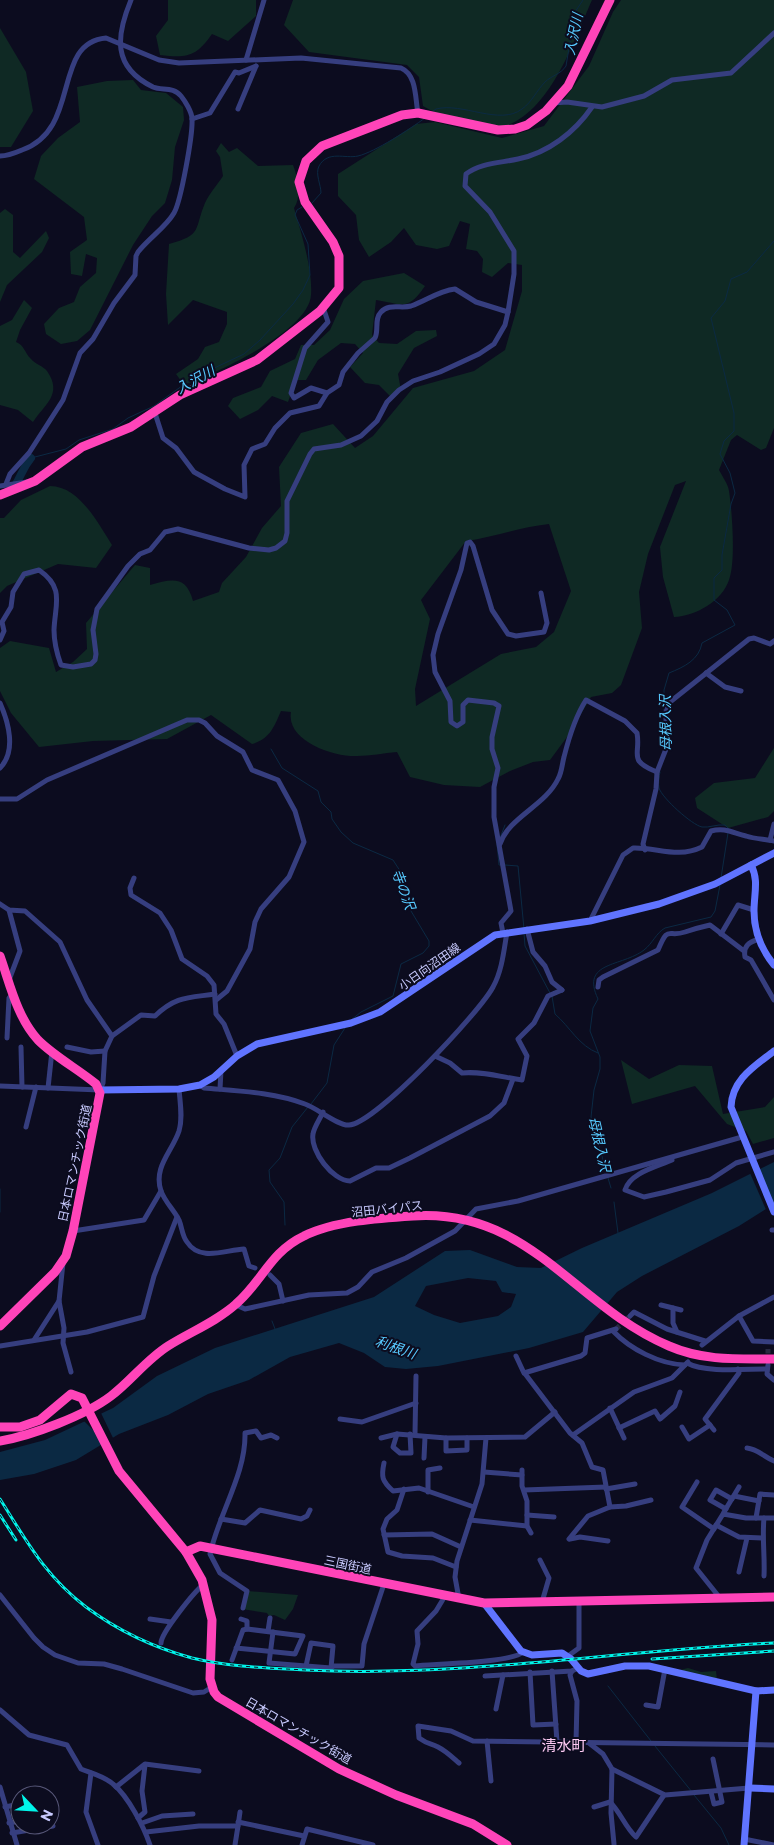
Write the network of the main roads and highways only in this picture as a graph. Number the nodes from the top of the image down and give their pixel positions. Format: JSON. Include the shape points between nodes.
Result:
{"nodes":[{"id":1,"x":610,"y":0,"type":"edge"},
{"id":2,"x":0,"y":495,"type":"edge"},
{"id":3,"x":774,"y":853,"type":"edge"},
{"id":4,"x":751,"y":865,"type":"junction"},
{"id":5,"x":0,"y":956,"type":"edge"},
{"id":6,"x":774,"y":965,"type":"edge"},
{"id":7,"x":774,"y":1051,"type":"edge"},
{"id":8,"x":100,"y":1090,"type":"junction"},
{"id":9,"x":774,"y":1212,"type":"edge"},
{"id":10,"x":0,"y":1326,"type":"edge"},
{"id":11,"x":769,"y":1365,"type":"edge"},
{"id":12,"x":91,"y":1414,"type":"junction"},
{"id":13,"x":0,"y":1427,"type":"edge"},
{"id":14,"x":0,"y":1441,"type":"edge"},
{"id":15,"x":186,"y":1552,"type":"junction"},
{"id":16,"x":774,"y":1597,"type":"edge"},
{"id":17,"x":484,"y":1603,"type":"junction"},
{"id":18,"x":774,"y":1690,"type":"edge"},
{"id":19,"x":756,"y":1691,"type":"junction"},
{"id":20,"x":750,"y":1788,"type":"junction"},
{"id":21,"x":774,"y":1789,"type":"edge"},
{"id":22,"x":744,"y":1842,"type":"edge"},
{"id":23,"x":507,"y":1845,"type":"edge"}],
"edges":[{"from":1,"to":2,"type":"highway","via":[[575,75],[538,118],[515,129],[498,130],[418,113],[322,146],[303,168],[299,182],[304,202],[333,242],[339,256],[339,288],[323,307],[257,360],[180,395],[131,427],[82,448],[35,481]]},
{"from":3,"to":4,"type":"main road","name":"小日向沼田線"},
{"from":4,"to":6,"type":"main road","via":[[756,877],[754,910],[759,939]]},
{"from":4,"to":8,"type":"main road","name":"小日向沼田線","via":[[686,896],[590,921],[505,933],[482,942],[380,1012],[351,1023],[264,1041],[237,1056],[200,1085],[179,1089]]},
{"from":5,"to":8,"type":"highway","name":"日本ロマンチック街道","via":[[28,1028],[39,1041]]},
{"from":7,"to":9,"type":"main road","via":[[741,1078],[733,1093],[732,1113]]},
{"from":8,"to":10,"type":"highway","name":"日本ロマンチック街道","via":[[73,1231],[63,1260]]},
{"from":11,"to":12,"type":"highway","name":"沼田バイパス","via":[[691,1354],[655,1339],[520,1241],[493,1228],[461,1219],[413,1216],[351,1223],[306,1234],[280,1250],[236,1305],[168,1346]]},
{"from":12,"to":13,"type":"highway","via":[[82,1398],[71,1394],[40,1420],[20,1427]]},
{"from":12,"to":14,"type":"highway"},
{"from":12,"to":15,"type":"highway","via":[[119,1471]]},
{"from":15,"to":17,"type":"highway","name":"三国街道","via":[[197,1546],[211,1548]]},
{"from":15,"to":23,"type":"highway","name":"日本ロマンチック街道","via":[[204,1584],[212,1620],[212,1687],[223,1700],[340,1769],[396,1795],[473,1824]]},
{"from":16,"to":17,"type":"highway","name":"三国街道"},
{"from":17,"to":19,"type":"main road","via":[[523,1652],[532,1655],[562,1653],[568,1656],[575,1670],[592,1674],[625,1666],[649,1666]]},
{"from":18,"to":19,"type":"main road"},
{"from":19,"to":20,"type":"main road"},
{"from":20,"to":21,"type":"main road"},
{"from":20,"to":22,"type":"main road"}]}
